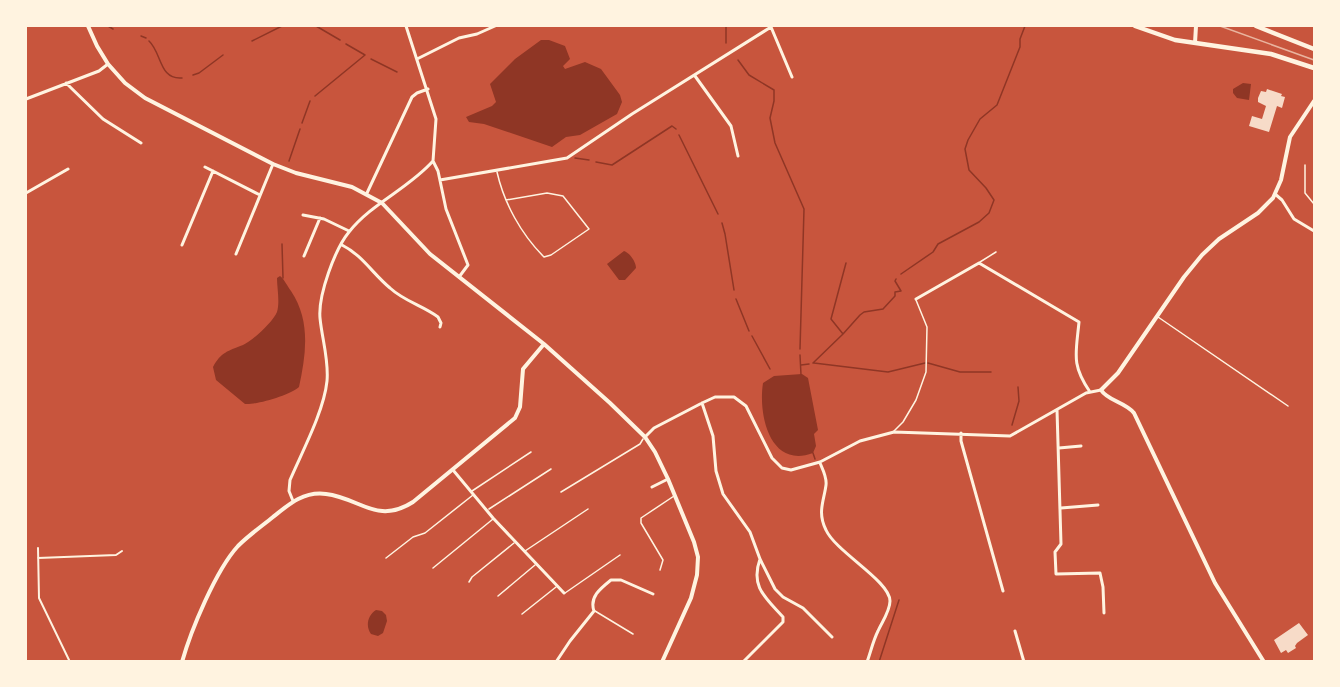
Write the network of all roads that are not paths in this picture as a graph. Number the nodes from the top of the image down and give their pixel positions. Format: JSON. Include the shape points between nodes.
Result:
{"nodes":[{"id":1,"x":88,"y":26,"type":"edge"},
{"id":2,"x":406,"y":26,"type":"edge"},
{"id":3,"x":495,"y":26,"type":"edge"},
{"id":4,"x":1135,"y":26,"type":"edge"},
{"id":5,"x":1196,"y":26,"type":"edge"},
{"id":6,"x":1256,"y":26,"type":"edge"},
{"id":7,"x":1148,"y":28,"type":"edge"},
{"id":8,"x":1195,"y":43,"type":"junction"},
{"id":9,"x":1314,"y":50,"type":"edge"},
{"id":10,"x":417,"y":59,"type":"junction"},
{"id":11,"x":108,"y":64,"type":"junction"},
{"id":12,"x":1314,"y":68,"type":"edge"},
{"id":13,"x":695,"y":76,"type":"junction"},
{"id":14,"x":792,"y":77,"type":"dead end"},
{"id":15,"x":66,"y":83,"type":"junction"},
{"id":16,"x":428,"y":89,"type":"junction"},
{"id":17,"x":26,"y":99,"type":"edge"},
{"id":18,"x":1314,"y":100,"type":"edge"},
{"id":19,"x":141,"y":143,"type":"dead end"},
{"id":20,"x":738,"y":156,"type":"dead end"},
{"id":21,"x":433,"y":161,"type":"junction"},
{"id":22,"x":273,"y":164,"type":"junction"},
{"id":23,"x":1305,"y":165,"type":"dead end"},
{"id":24,"x":205,"y":167,"type":"dead end"},
{"id":25,"x":68,"y":169,"type":"dead end"},
{"id":26,"x":213,"y":171,"type":"junction"},
{"id":27,"x":497,"y":171,"type":"junction"},
{"id":28,"x":440,"y":180,"type":"junction"},
{"id":29,"x":26,"y":193,"type":"edge"},
{"id":30,"x":367,"y":193,"type":"junction"},
{"id":31,"x":1275,"y":194,"type":"junction"},
{"id":32,"x":260,"y":195,"type":"junction"},
{"id":33,"x":506,"y":200,"type":"junction"},
{"id":34,"x":382,"y":203,"type":"junction"},
{"id":35,"x":1314,"y":204,"type":"edge"},
{"id":36,"x":303,"y":215,"type":"dead end"},
{"id":37,"x":320,"y":218,"type":"junction"},
{"id":38,"x":349,"y":231,"type":"junction"},
{"id":39,"x":1314,"y":231,"type":"edge"},
{"id":40,"x":182,"y":245,"type":"dead end"},
{"id":41,"x":342,"y":245,"type":"junction"},
{"id":42,"x":996,"y":252,"type":"dead end"},
{"id":43,"x":236,"y":254,"type":"dead end"},
{"id":44,"x":304,"y":256,"type":"dead end"},
{"id":45,"x":979,"y":263,"type":"junction"},
{"id":46,"x":459,"y":277,"type":"junction"},
{"id":47,"x":916,"y":299,"type":"joint"},
{"id":48,"x":1157,"y":316,"type":"junction"},
{"id":49,"x":440,"y":327,"type":"dead end"},
{"id":50,"x":544,"y":344,"type":"junction"},
{"id":51,"x":1101,"y":390,"type":"junction"},
{"id":52,"x":1090,"y":392,"type":"junction"},
{"id":53,"x":702,"y":403,"type":"junction"},
{"id":54,"x":1288,"y":406,"type":"dead end"},
{"id":55,"x":1057,"y":409,"type":"junction"},
{"id":56,"x":894,"y":432,"type":"junction"},
{"id":57,"x":961,"y":433,"type":"junction"},
{"id":58,"x":645,"y":437,"type":"junction"},
{"id":59,"x":1081,"y":446,"type":"dead end"},
{"id":60,"x":1059,"y":448,"type":"junction"},
{"id":61,"x":531,"y":452,"type":"dead end"},
{"id":62,"x":820,"y":462,"type":"junction"},
{"id":63,"x":551,"y":469,"type":"dead end"},
{"id":64,"x":453,"y":470,"type":"junction"},
{"id":65,"x":668,"y":479,"type":"junction"},
{"id":66,"x":652,"y":488,"type":"dead end"},
{"id":67,"x":561,"y":492,"type":"dead end"},
{"id":68,"x":472,"y":493,"type":"junction"},
{"id":69,"x":675,"y":496,"type":"junction"},
{"id":70,"x":293,"y":501,"type":"junction"},
{"id":71,"x":1098,"y":504,"type":"dead end"},
{"id":72,"x":1060,"y":508,"type":"junction"},
{"id":73,"x":588,"y":509,"type":"dead end"},
{"id":74,"x":487,"y":511,"type":"junction"},
{"id":75,"x":493,"y":518,"type":"junction"},
{"id":76,"x":515,"y":542,"type":"junction"},
{"id":77,"x":38,"y":548,"type":"dead end"},
{"id":78,"x":122,"y":551,"type":"dead end"},
{"id":79,"x":524,"y":552,"type":"junction"},
{"id":80,"x":620,"y":555,"type":"dead end"},
{"id":81,"x":39,"y":558,"type":"junction"},
{"id":82,"x":386,"y":558,"type":"dead end"},
{"id":83,"x":760,"y":560,"type":"junction"},
{"id":84,"x":536,"y":565,"type":"junction"},
{"id":85,"x":433,"y":568,"type":"dead end"},
{"id":86,"x":660,"y":570,"type":"dead end"},
{"id":87,"x":469,"y":582,"type":"dead end"},
{"id":88,"x":557,"y":586,"type":"junction"},
{"id":89,"x":1003,"y":591,"type":"dead end"},
{"id":90,"x":564,"y":594,"type":"joint"},
{"id":91,"x":653,"y":594,"type":"dead end"},
{"id":92,"x":498,"y":596,"type":"dead end"},
{"id":93,"x":594,"y":611,"type":"junction"},
{"id":94,"x":1104,"y":613,"type":"dead end"},
{"id":95,"x":522,"y":614,"type":"dead end"},
{"id":96,"x":1015,"y":631,"type":"dead end"},
{"id":97,"x":633,"y":634,"type":"dead end"},
{"id":98,"x":832,"y":637,"type":"dead end"},
{"id":99,"x":70,"y":662,"type":"edge"},
{"id":100,"x":182,"y":662,"type":"edge"},
{"id":101,"x":556,"y":662,"type":"edge"},
{"id":102,"x":662,"y":662,"type":"edge"},
{"id":103,"x":743,"y":662,"type":"edge"},
{"id":104,"x":867,"y":662,"type":"edge"},
{"id":105,"x":1024,"y":662,"type":"edge"},
{"id":106,"x":1264,"y":662,"type":"edge"}],
"edges":[{"from":1,"to":11,"type":"street"},
{"from":2,"to":10,"type":"street"},
{"from":3,"to":10,"type":"street"},
{"from":4,"to":7,"type":"main road"},
{"from":5,"to":8,"type":"street"},
{"from":6,"to":9,"type":"main road"},
{"from":7,"to":8,"type":"main road","via":[[1175,40]]},
{"from":8,"to":12,"type":"main road","via":[[1271,54]]},
{"from":10,"to":16,"type":"street"},
{"from":11,"to":15,"type":"street"},
{"from":11,"to":22,"type":"street","via":[[145,98]]},
{"from":13,"to":14,"type":"street","via":[[771,27]]},
{"from":13,"to":20,"type":"street","via":[[731,126]]},
{"from":13,"to":27,"type":"street","via":[[567,158]]},
{"from":15,"to":17,"type":"street"},
{"from":15,"to":19,"type":"street","via":[[103,119]]},
{"from":16,"to":21,"type":"street","via":[[436,119]]},
{"from":16,"to":30,"type":"street","via":[[412,97]]},
{"from":18,"to":31,"type":"street","via":[[1290,137]]},
{"from":21,"to":28,"type":"street"},
{"from":21,"to":34,"type":"street"},
{"from":22,"to":30,"type":"street"},
{"from":22,"to":32,"type":"street"},
{"from":23,"to":35,"type":"lane","via":[[1305,192]]},
{"from":24,"to":26,"type":"street"},
{"from":25,"to":29,"type":"street"},
{"from":26,"to":32,"type":"street"},
{"from":26,"to":40,"type":"street"},
{"from":27,"to":28,"type":"street"},
{"from":27,"to":33,"type":"lane"},
{"from":28,"to":46,"type":"street","via":[[446,209],[468,265]]},
{"from":30,"to":34,"type":"street"},
{"from":31,"to":39,"type":"street","via":[[1294,219]]},
{"from":31,"to":48,"type":"street","via":[[1258,213],[1202,255]]},
{"from":32,"to":43,"type":"street"},
{"from":33,"to":33,"type":"lane","via":[[513,216],[544,256],[589,229],[563,196],[547,193]]},
{"from":34,"to":38,"type":"street"},
{"from":34,"to":46,"type":"street","via":[[430,254]]},
{"from":36,"to":37,"type":"street"},
{"from":37,"to":38,"type":"street"},
{"from":37,"to":44,"type":"street"},
{"from":38,"to":41,"type":"street"},
{"from":41,"to":49,"type":"street","via":[[367,263],[390,289],[438,316]]},
{"from":41,"to":70,"type":"street","via":[[327,276],[320,306],[327,367],[325,391],[290,480]]},
{"from":42,"to":45,"type":"lane"},
{"from":45,"to":47,"type":"street"},
{"from":45,"to":52,"type":"street","via":[[1079,322],[1075,364]]},
{"from":46,"to":50,"type":"street"},
{"from":47,"to":56,"type":"lane","via":[[927,327],[926,372],[916,400]]},
{"from":48,"to":51,"type":"street","via":[[1118,373]]},
{"from":48,"to":54,"type":"lane"},
{"from":50,"to":58,"type":"street"},
{"from":50,"to":64,"type":"street","via":[[523,369],[520,407],[515,418]]},
{"from":51,"to":52,"type":"street"},
{"from":51,"to":106,"type":"street","via":[[1134,412],[1215,583]]},
{"from":52,"to":55,"type":"street"},
{"from":53,"to":58,"type":"street","via":[[654,428]]},
{"from":53,"to":62,"type":"street","via":[[724,396],[739,399],[772,458],[784,469]]},
{"from":53,"to":83,"type":"street","via":[[713,436],[719,485],[750,532]]},
{"from":55,"to":57,"type":"street","via":[[1010,436]]},
{"from":55,"to":60,"type":"street"},
{"from":56,"to":57,"type":"street"},
{"from":56,"to":62,"type":"street","via":[[860,441]]},
{"from":57,"to":89,"type":"street"},
{"from":58,"to":65,"type":"street"},
{"from":58,"to":67,"type":"lane","via":[[640,444]]},
{"from":59,"to":60,"type":"street"},
{"from":60,"to":72,"type":"street"},
{"from":61,"to":68,"type":"lane"},
{"from":62,"to":104,"type":"street","via":[[826,480],[821,507],[826,530],[883,585],[890,598]]},
{"from":63,"to":74,"type":"lane"},
{"from":64,"to":68,"type":"street"},
{"from":64,"to":70,"type":"street","via":[[413,502],[393,511],[373,511],[328,494],[308,494]]},
{"from":65,"to":66,"type":"street"},
{"from":65,"to":69,"type":"street"},
{"from":68,"to":74,"type":"street"},
{"from":68,"to":82,"type":"lane","via":[[425,533],[413,537]]},
{"from":69,"to":86,"type":"lane","via":[[640,522],[663,560]]},
{"from":69,"to":102,"type":"street","via":[[696,548],[698,567],[691,598]]},
{"from":70,"to":100,"type":"street","via":[[229,558]]},
{"from":71,"to":72,"type":"street"},
{"from":72,"to":94,"type":"street","via":[[1061,544],[1056,552],[1056,574],[1100,573]]},
{"from":73,"to":79,"type":"lane"},
{"from":74,"to":75,"type":"street"},
{"from":75,"to":76,"type":"street"},
{"from":75,"to":85,"type":"lane"},
{"from":76,"to":79,"type":"street"},
{"from":76,"to":87,"type":"lane"},
{"from":77,"to":81,"type":"street"},
{"from":78,"to":81,"type":"street","via":[[116,555]]},
{"from":79,"to":84,"type":"street"},
{"from":80,"to":90,"type":"lane"},
{"from":81,"to":99,"type":"street","via":[[39,598]]},
{"from":83,"to":98,"type":"street","via":[[775,589],[803,608]]},
{"from":83,"to":103,"type":"street","via":[[760,591],[783,622]]},
{"from":84,"to":88,"type":"street"},
{"from":84,"to":92,"type":"lane"},
{"from":88,"to":90,"type":"street"},
{"from":88,"to":95,"type":"lane"},
{"from":91,"to":93,"type":"street","via":[[614,578],[593,598]]},
{"from":93,"to":97,"type":"lane"},
{"from":93,"to":101,"type":"street"},
{"from":96,"to":105,"type":"street"}]}
